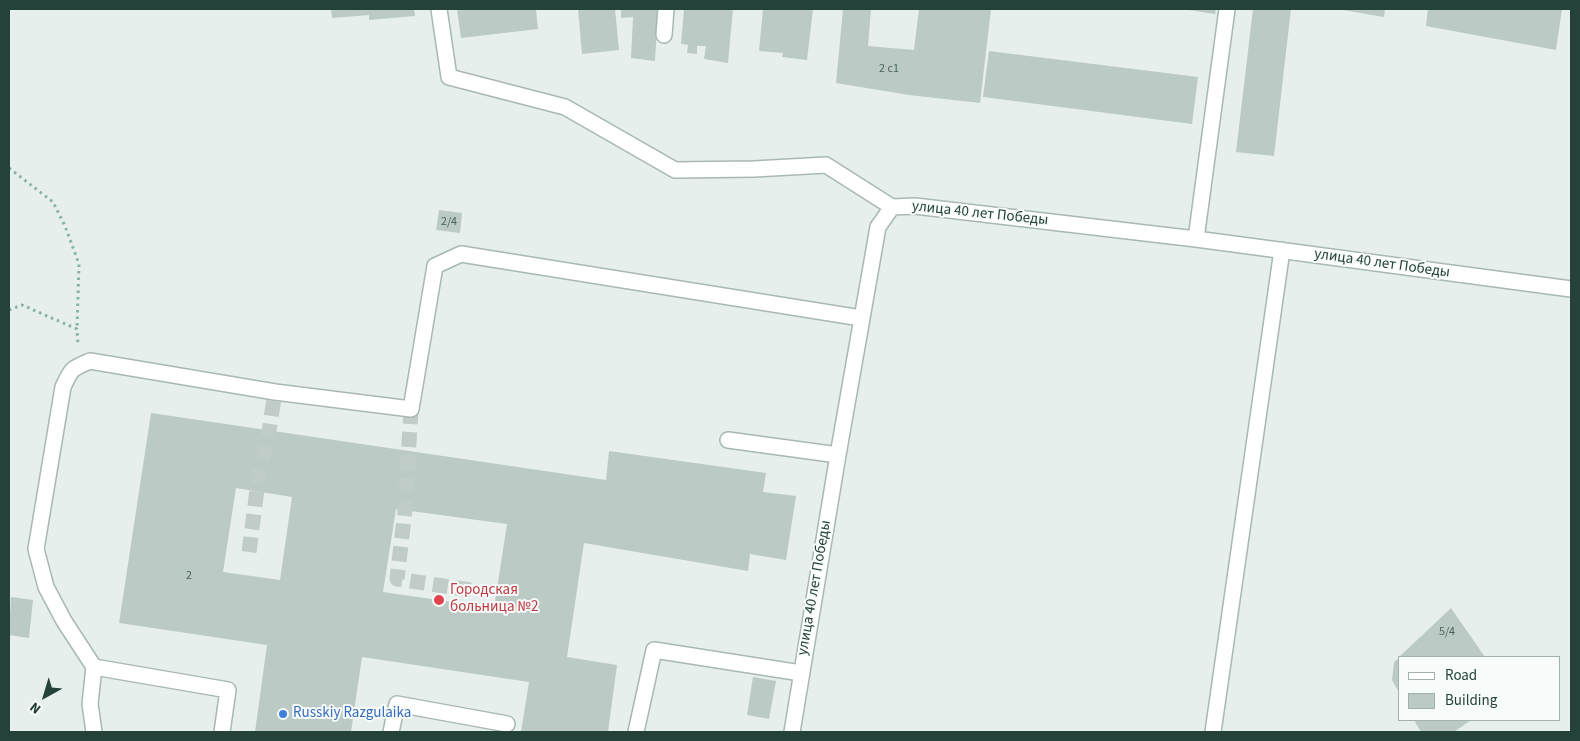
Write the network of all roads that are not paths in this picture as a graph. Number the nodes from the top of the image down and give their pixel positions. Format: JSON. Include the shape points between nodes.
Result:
{"nodes":[{"id":1,"x":439,"y":9,"type":"edge"},
{"id":2,"x":666,"y":9,"type":"edge"},
{"id":3,"x":1228,"y":9,"type":"edge"},
{"id":4,"x":664,"y":35,"type":"dead end"},
{"id":5,"x":892,"y":207,"type":"junction"},
{"id":6,"x":1196,"y":239,"type":"junction"},
{"id":7,"x":1282,"y":250,"type":"junction"},
{"id":8,"x":1571,"y":289,"type":"edge"},
{"id":9,"x":861,"y":318,"type":"junction"},
{"id":10,"x":728,"y":440,"type":"dead end"},
{"id":11,"x":838,"y":455,"type":"junction"},
{"id":12,"x":94,"y":667,"type":"junction"},
{"id":13,"x":801,"y":674,"type":"junction"},
{"id":14,"x":507,"y":724,"type":"dead end"},
{"id":15,"x":94,"y":732,"type":"edge"},
{"id":16,"x":222,"y":732,"type":"edge"},
{"id":17,"x":391,"y":732,"type":"edge"},
{"id":18,"x":636,"y":732,"type":"edge"},
{"id":19,"x":792,"y":732,"type":"edge"},
{"id":20,"x":1213,"y":732,"type":"edge"}],
"edges":[{"from":1,"to":5,"type":"street","via":[[449,77],[565,107],[675,170],[826,165]]},
{"from":2,"to":4,"type":"street"},
{"from":3,"to":6,"type":"street"},
{"from":5,"to":6,"type":"street","name":"улица 40 лет Победы","via":[[915,206]]},
{"from":5,"to":9,"type":"street","name":"улица 40 лет Победы","via":[[878,228]]},
{"from":6,"to":7,"type":"street","name":"улица 40 лет Победы"},
{"from":7,"to":8,"type":"street","name":"улица 40 лет Победы"},
{"from":7,"to":20,"type":"street"},
{"from":9,"to":11,"type":"street","name":"улица 40 лет Победы"},
{"from":9,"to":12,"type":"street","via":[[461,254],[435,266],[411,409],[275,392],[90,361],[78,366],[71,371],[63,387],[36,549],[46,587]]},
{"from":10,"to":11,"type":"street"},
{"from":11,"to":13,"type":"street","name":"улица 40 лет Победы"},
{"from":12,"to":15,"type":"street","via":[[90,704]]},
{"from":12,"to":16,"type":"street","via":[[228,690]]},
{"from":13,"to":18,"type":"street","via":[[654,650]]},
{"from":13,"to":19,"type":"street","name":"улица 40 лет Победы"},
{"from":14,"to":17,"type":"street","via":[[397,704]]}]}
